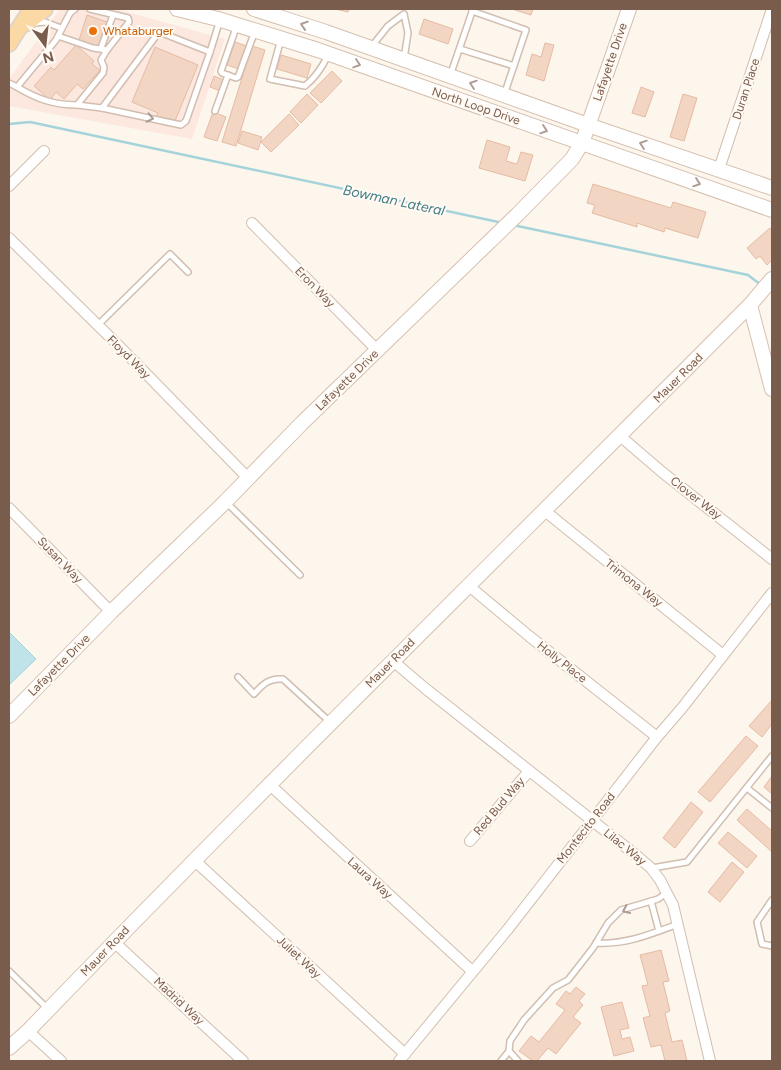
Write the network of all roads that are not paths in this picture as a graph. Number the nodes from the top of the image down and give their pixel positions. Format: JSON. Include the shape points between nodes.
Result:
{"nodes":[{"id":1,"x":32,"y":9,"type":"edge"},
{"id":2,"x":45,"y":9,"type":"edge"},
{"id":3,"x":75,"y":9,"type":"edge"},
{"id":4,"x":90,"y":9,"type":"edge"},
{"id":5,"x":119,"y":9,"type":"edge"},
{"id":6,"x":177,"y":9,"type":"edge"},
{"id":7,"x":254,"y":9,"type":"edge"},
{"id":8,"x":629,"y":9,"type":"edge"},
{"id":9,"x":772,"y":9,"type":"edge"},
{"id":10,"x":473,"y":10,"type":"edge"},
{"id":11,"x":404,"y":11,"type":"edge"},
{"id":12,"x":115,"y":15,"type":"junction"},
{"id":13,"x":220,"y":20,"type":"junction"},
{"id":14,"x":237,"y":25,"type":"junction"},
{"id":15,"x":20,"y":28,"type":"junction"},
{"id":16,"x":61,"y":28,"type":"junction"},
{"id":17,"x":256,"y":31,"type":"junction"},
{"id":18,"x":326,"y":32,"type":"junction"},
{"id":19,"x":58,"y":36,"type":"junction"},
{"id":20,"x":281,"y":39,"type":"junction"},
{"id":21,"x":9,"y":44,"type":"edge"},
{"id":22,"x":370,"y":48,"type":"junction"},
{"id":23,"x":104,"y":49,"type":"junction"},
{"id":24,"x":460,"y":49,"type":"junction"},
{"id":25,"x":210,"y":52,"type":"junction"},
{"id":26,"x":323,"y":52,"type":"junction"},
{"id":27,"x":404,"y":60,"type":"junction"},
{"id":28,"x":514,"y":66,"type":"junction"},
{"id":29,"x":228,"y":75,"type":"junction"},
{"id":30,"x":450,"y":76,"type":"junction"},
{"id":31,"x":9,"y":82,"type":"edge"},
{"id":32,"x":17,"y":87,"type":"junction"},
{"id":33,"x":504,"y":95,"type":"junction"},
{"id":34,"x":77,"y":105,"type":"junction"},
{"id":35,"x":102,"y":108,"type":"junction"},
{"id":36,"x":215,"y":111,"type":"dead end"},
{"id":37,"x":588,"y":126,"type":"junction"},
{"id":38,"x":582,"y":143,"type":"junction"},
{"id":39,"x":44,"y":151,"type":"dead end"},
{"id":40,"x":719,"y":170,"type":"junction"},
{"id":41,"x":9,"y":186,"type":"edge"},
{"id":42,"x":772,"y":188,"type":"edge"},
{"id":43,"x":772,"y":210,"type":"edge"},
{"id":44,"x":252,"y":223,"type":"dead end"},
{"id":45,"x":9,"y":238,"type":"edge"},
{"id":46,"x":188,"y":272,"type":"dead end"},
{"id":47,"x":771,"y":280,"type":"edge"},
{"id":48,"x":754,"y":300,"type":"junction"},
{"id":49,"x":98,"y":326,"type":"junction"},
{"id":50,"x":377,"y":350,"type":"junction"},
{"id":51,"x":772,"y":389,"type":"edge"},
{"id":52,"x":620,"y":436,"type":"junction"},
{"id":53,"x":248,"y":478,"type":"junction"},
{"id":54,"x":225,"y":502,"type":"junction"},
{"id":55,"x":9,"y":508,"type":"edge"},
{"id":56,"x":545,"y":511,"type":"junction"},
{"id":57,"x":772,"y":558,"type":"edge"},
{"id":58,"x":300,"y":576,"type":"dead end"},
{"id":59,"x":469,"y":586,"type":"junction"},
{"id":60,"x":772,"y":593,"type":"edge"},
{"id":61,"x":111,"y":612,"type":"junction"},
{"id":62,"x":723,"y":654,"type":"junction"},
{"id":63,"x":392,"y":661,"type":"junction"},
{"id":64,"x":238,"y":677,"type":"dead end"},
{"id":65,"x":9,"y":716,"type":"edge"},
{"id":66,"x":331,"y":723,"type":"junction"},
{"id":67,"x":657,"y":736,"type":"junction"},
{"id":68,"x":772,"y":756,"type":"edge"},
{"id":69,"x":529,"y":771,"type":"junction"},
{"id":70,"x":269,"y":784,"type":"junction"},
{"id":71,"x":747,"y":788,"type":"junction"},
{"id":72,"x":772,"y":808,"type":"edge"},
{"id":73,"x":593,"y":821,"type":"junction"},
{"id":74,"x":470,"y":841,"type":"dead end"},
{"id":75,"x":194,"y":860,"type":"junction"},
{"id":76,"x":651,"y":868,"type":"junction"},
{"id":77,"x":668,"y":892,"type":"junction"},
{"id":78,"x":772,"y":900,"type":"edge"},
{"id":79,"x":651,"y":901,"type":"junction"},
{"id":80,"x":678,"y":924,"type":"junction"},
{"id":81,"x":659,"y":931,"type":"junction"},
{"id":82,"x":114,"y":942,"type":"junction"},
{"id":83,"x":596,"y":943,"type":"junction"},
{"id":84,"x":772,"y":946,"type":"edge"},
{"id":85,"x":9,"y":971,"type":"edge"},
{"id":86,"x":472,"y":972,"type":"junction"},
{"id":87,"x":48,"y":1010,"type":"junction"},
{"id":88,"x":28,"y":1031,"type":"junction"},
{"id":89,"x":9,"y":1048,"type":"edge"},
{"id":90,"x":509,"y":1051,"type":"junction"},
{"id":91,"x":402,"y":1058,"type":"edge"},
{"id":92,"x":61,"y":1061,"type":"edge"},
{"id":93,"x":243,"y":1061,"type":"edge"},
{"id":94,"x":501,"y":1061,"type":"edge"},
{"id":95,"x":518,"y":1061,"type":"edge"},
{"id":96,"x":710,"y":1061,"type":"edge"}],
"edges":[{"from":1,"to":15,"type":"main road"},
{"from":2,"to":15,"type":"main road"},
{"from":3,"to":16,"type":"lane"},
{"from":4,"to":12,"type":"lane"},
{"from":5,"to":12,"type":"lane"},
{"from":6,"to":13,"type":"street","name":"North Loop Drive"},
{"from":18,"to":7,"type":"street","name":"North Loop Drive","one_way":true},
{"from":8,"to":37,"type":"street","name":"Lafayette Drive"},
{"from":9,"to":40,"type":"street","name":"Duran Place"},
{"from":10,"to":24,"type":"lane"},
{"from":10,"to":28,"type":"lane","via":[[526,30]]},
{"from":11,"to":22,"type":"lane"},
{"from":11,"to":27,"type":"lane","via":[[408,33]]},
{"from":12,"to":23,"type":"lane"},
{"from":12,"to":23,"type":"lane","via":[[128,18],[129,22]]},
{"from":13,"to":14,"type":"street","name":"North Loop Drive"},
{"from":13,"to":25,"type":"lane"},
{"from":14,"to":17,"type":"street","name":"North Loop Drive"},
{"from":14,"to":29,"type":"lane","via":[[221,71]]},
{"from":15,"to":16,"type":"lane","via":[[36,22]]},
{"from":15,"to":21,"type":"main road"},
{"from":16,"to":19,"type":"lane"},
{"from":17,"to":20,"type":"street","name":"North Loop Drive"},
{"from":17,"to":29,"type":"lane","via":[[238,77]]},
{"from":18,"to":22,"type":"street","name":"North Loop Drive"},
{"from":18,"to":26,"type":"street"},
{"from":19,"to":23,"type":"lane"},
{"from":19,"to":32,"type":"lane"},
{"from":20,"to":26,"type":"street","name":"North Loop Drive"},
{"from":20,"to":26,"type":"lane","via":[[270,79],[305,86],[323,67]]},
{"from":22,"to":27,"type":"street","name":"North Loop Drive"},
{"from":23,"to":34,"type":"lane","via":[[101,60],[103,73]]},
{"from":24,"to":28,"type":"lane"},
{"from":24,"to":30,"type":"lane"},
{"from":25,"to":35,"type":"lane","via":[[159,34]]},
{"from":35,"to":25,"type":"lane","one_way":true,"via":[[176,125],[185,123]]},
{"from":26,"to":38,"type":"street","name":"North Loop Drive","one_way":true},
{"from":27,"to":30,"type":"street","name":"North Loop Drive"},
{"from":28,"to":33,"type":"lane"},
{"from":29,"to":36,"type":"lane"},
{"from":33,"to":30,"type":"street","name":"North Loop Drive","one_way":true},
{"from":31,"to":32,"type":"lane"},
{"from":32,"to":34,"type":"lane","via":[[47,102]]},
{"from":33,"to":37,"type":"street","name":"North Loop Drive"},
{"from":34,"to":35,"type":"lane"},
{"from":37,"to":38,"type":"street","name":"Lafayette Drive"},
{"from":40,"to":37,"type":"street","name":"North Loop Drive","one_way":true},
{"from":38,"to":43,"type":"street","name":"North Loop Drive","one_way":true},
{"from":38,"to":50,"type":"street","name":"Lafayette Drive","via":[[572,159],[518,214]]},
{"from":39,"to":41,"type":"street"},
{"from":40,"to":42,"type":"street","name":"North Loop Drive"},
{"from":44,"to":50,"type":"street","name":"Eron Way"},
{"from":45,"to":49,"type":"street","name":"Floyd Way"},
{"from":46,"to":49,"type":"lane","via":[[170,254]]},
{"from":47,"to":48,"type":"street","name":"Mauer Road"},
{"from":48,"to":51,"type":"street"},
{"from":48,"to":52,"type":"street","name":"Mauer Road"},
{"from":49,"to":53,"type":"street","name":"Floyd Way"},
{"from":50,"to":53,"type":"street","name":"Lafayette Drive"},
{"from":52,"to":56,"type":"street","name":"Mauer Road"},
{"from":52,"to":57,"type":"street","name":"Clover Way"},
{"from":53,"to":54,"type":"street","name":"Lafayette Drive"},
{"from":54,"to":58,"type":"lane"},
{"from":54,"to":61,"type":"street","name":"Lafayette Drive"},
{"from":55,"to":61,"type":"street","name":"Susan Way"},
{"from":56,"to":59,"type":"street","name":"Mauer Road"},
{"from":56,"to":62,"type":"street","name":"Trimona Way"},
{"from":59,"to":63,"type":"street","name":"Mauer Road"},
{"from":59,"to":67,"type":"street","name":"Holly Place"},
{"from":60,"to":62,"type":"street","name":"Montecito Road"},
{"from":61,"to":65,"type":"street","name":"Lafayette Drive"},
{"from":62,"to":67,"type":"street","name":"Montecito Road"},
{"from":63,"to":66,"type":"street","name":"Mauer Road"},
{"from":63,"to":69,"type":"street","name":"Lilac Way"},
{"from":64,"to":66,"type":"lane","via":[[254,694],[267,681],[283,679]]},
{"from":66,"to":70,"type":"street","name":"Mauer Road"},
{"from":67,"to":73,"type":"street","name":"Montecito Road"},
{"from":68,"to":71,"type":"lane"},
{"from":69,"to":73,"type":"street","name":"Lilac Way"},
{"from":69,"to":74,"type":"street","name":"Red Bud Way"},
{"from":70,"to":75,"type":"street","name":"Mauer Road"},
{"from":70,"to":86,"type":"street","name":"Laura Way"},
{"from":71,"to":72,"type":"lane"},
{"from":71,"to":76,"type":"lane","via":[[687,862]]},
{"from":73,"to":76,"type":"street","name":"Lilac Way"},
{"from":73,"to":86,"type":"street","name":"Montecito Road"},
{"from":75,"to":82,"type":"street","name":"Mauer Road"},
{"from":75,"to":91,"type":"street","name":"Juliet Way"},
{"from":76,"to":77,"type":"street","name":"Lilac Way"},
{"from":77,"to":79,"type":"lane"},
{"from":77,"to":80,"type":"street","name":"Lilac Way"},
{"from":78,"to":84,"type":"lane","via":[[757,922],[762,944]]},
{"from":79,"to":81,"type":"lane"},
{"from":79,"to":83,"type":"lane","one_way":true,"via":[[621,910],[608,923]]},
{"from":80,"to":81,"type":"lane"},
{"from":80,"to":96,"type":"street","name":"Lilac Way"},
{"from":81,"to":83,"type":"lane","via":[[638,939]]},
{"from":82,"to":87,"type":"street","name":"Mauer Road"},
{"from":82,"to":93,"type":"street","name":"Madrid Way"},
{"from":83,"to":90,"type":"lane","via":[[568,980],[553,988],[524,1020],[510,1041]]},
{"from":85,"to":87,"type":"lane"},
{"from":86,"to":91,"type":"street","name":"Montecito Road"},
{"from":87,"to":88,"type":"street","name":"Mauer Road"},
{"from":88,"to":89,"type":"street","name":"Mauer Road"},
{"from":88,"to":92,"type":"street"},
{"from":90,"to":94,"type":"lane"},
{"from":90,"to":95,"type":"lane"}]}
